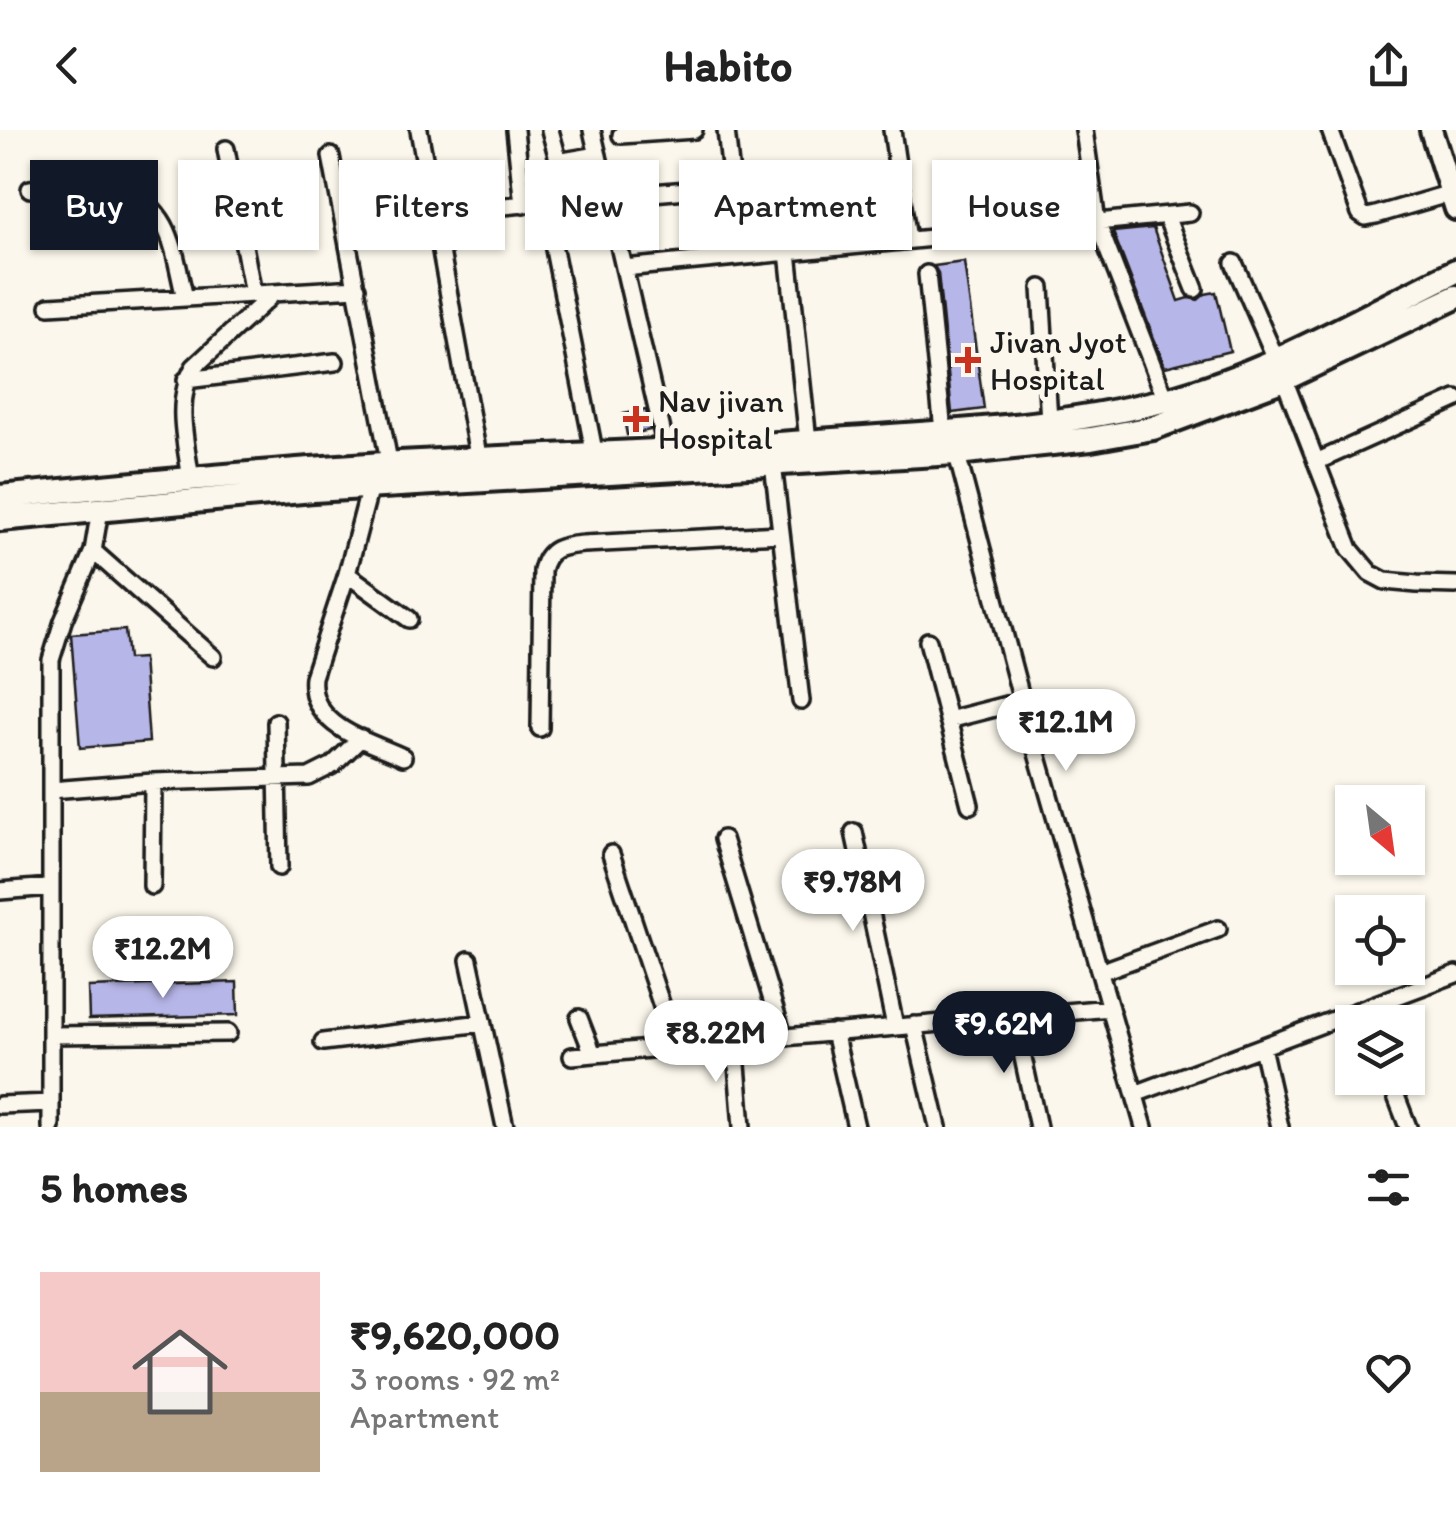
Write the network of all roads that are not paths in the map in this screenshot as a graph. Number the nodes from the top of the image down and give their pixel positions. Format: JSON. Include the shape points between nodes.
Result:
{"nodes":[{"id":1,"x":419,"y":130,"type":"edge"},
{"id":2,"x":514,"y":130,"type":"edge"},
{"id":3,"x":550,"y":130,"type":"edge"},
{"id":4,"x":592,"y":130,"type":"edge"},
{"id":5,"x":694,"y":130,"type":"edge"},
{"id":6,"x":726,"y":130,"type":"edge"},
{"id":7,"x":892,"y":130,"type":"edge"},
{"id":8,"x":1084,"y":130,"type":"edge"},
{"id":9,"x":1330,"y":130,"type":"edge"},
{"id":10,"x":1431,"y":130,"type":"edge"},
{"id":11,"x":621,"y":136,"type":"dead end"},
{"id":12,"x":226,"y":150,"type":"dead end"},
{"id":13,"x":598,"y":155,"type":"junction"},
{"id":14,"x":331,"y":156,"type":"dead end"},
{"id":15,"x":424,"y":160,"type":"edge"},
{"id":16,"x":599,"y":160,"type":"edge"},
{"id":17,"x":730,"y":160,"type":"edge"},
{"id":18,"x":896,"y":160,"type":"edge"},
{"id":19,"x":1453,"y":201,"type":"edge"},
{"id":20,"x":523,"y":205,"type":"joint"},
{"id":21,"x":505,"y":206,"type":"edge"},
{"id":22,"x":158,"y":213,"type":"edge"},
{"id":23,"x":1190,"y":213,"type":"dead end"},
{"id":24,"x":1166,"y":216,"type":"junction"},
{"id":25,"x":1097,"y":222,"type":"junction"},
{"id":26,"x":912,"y":240,"type":"edge"},
{"id":27,"x":441,"y":250,"type":"edge"},
{"id":28,"x":554,"y":250,"type":"edge"},
{"id":29,"x":620,"y":250,"type":"edge"},
{"id":30,"x":739,"y":250,"type":"edge"},
{"id":31,"x":808,"y":250,"type":"edge"},
{"id":32,"x":788,"y":252,"type":"junction"},
{"id":33,"x":740,"y":256,"type":"junction"},
{"id":34,"x":1234,"y":263,"type":"dead end"},
{"id":35,"x":624,"y":268,"type":"junction"},
{"id":36,"x":1456,"y":271,"type":"edge"},
{"id":37,"x":927,"y":274,"type":"dead end"},
{"id":38,"x":356,"y":288,"type":"junction"},
{"id":39,"x":1042,"y":288,"type":"dead end"},
{"id":40,"x":1195,"y":289,"type":"dead end"},
{"id":41,"x":274,"y":293,"type":"junction"},
{"id":42,"x":253,"y":294,"type":"junction"},
{"id":43,"x":1456,"y":297,"type":"edge"},
{"id":44,"x":185,"y":298,"type":"junction"},
{"id":45,"x":49,"y":306,"type":"dead end"},
{"id":46,"x":334,"y":362,"type":"dead end"},
{"id":47,"x":1280,"y":369,"type":"junction"},
{"id":48,"x":186,"y":380,"type":"junction"},
{"id":49,"x":1456,"y":399,"type":"edge"},
{"id":50,"x":1166,"y":400,"type":"junction"},
{"id":51,"x":1049,"y":421,"type":"junction"},
{"id":52,"x":950,"y":438,"type":"junction"},
{"id":53,"x":808,"y":441,"type":"junction"},
{"id":54,"x":668,"y":452,"type":"junction"},
{"id":55,"x":595,"y":456,"type":"junction"},
{"id":56,"x":479,"y":461,"type":"junction"},
{"id":57,"x":1316,"y":462,"type":"junction"},
{"id":58,"x":773,"y":464,"type":"junction"},
{"id":59,"x":384,"y":479,"type":"junction"},
{"id":60,"x":191,"y":480,"type":"junction"},
{"id":61,"x":0,"y":497,"type":"edge"},
{"id":62,"x":100,"y":510,"type":"junction"},
{"id":63,"x":0,"y":519,"type":"edge"},
{"id":64,"x":782,"y":534,"type":"junction"},
{"id":65,"x":94,"y":551,"type":"junction"},
{"id":66,"x":347,"y":574,"type":"junction"},
{"id":67,"x":1456,"y":584,"type":"edge"},
{"id":68,"x":409,"y":619,"type":"dead end"},
{"id":69,"x":928,"y":641,"type":"dead end"},
{"id":70,"x":213,"y":657,"type":"dead end"},
{"id":71,"x":801,"y":701,"type":"dead end"},
{"id":72,"x":1022,"y":701,"type":"junction"},
{"id":73,"x":948,"y":720,"type":"junction"},
{"id":74,"x":276,"y":722,"type":"dead end"},
{"id":75,"x":540,"y":728,"type":"dead end"},
{"id":76,"x":361,"y":738,"type":"junction"},
{"id":77,"x":403,"y":757,"type":"dead end"},
{"id":78,"x":277,"y":778,"type":"junction"},
{"id":79,"x":153,"y":782,"type":"junction"},
{"id":80,"x":51,"y":790,"type":"junction"},
{"id":81,"x":970,"y":805,"type":"dead end"},
{"id":82,"x":854,"y":832,"type":"dead end"},
{"id":83,"x":723,"y":838,"type":"dead end"},
{"id":84,"x":611,"y":854,"type":"dead end"},
{"id":85,"x":279,"y":866,"type":"dead end"},
{"id":86,"x":152,"y":886,"type":"dead end"},
{"id":87,"x":51,"y":887,"type":"junction"},
{"id":88,"x":0,"y":891,"type":"edge"},
{"id":89,"x":1218,"y":929,"type":"dead end"},
{"id":90,"x":468,"y":960,"type":"dead end"},
{"id":91,"x":1100,"y":972,"type":"junction"},
{"id":92,"x":1456,"y":974,"type":"edge"},
{"id":93,"x":1389,"y":1005,"type":"edge"},
{"id":94,"x":1110,"y":1008,"type":"junction"},
{"id":95,"x":1014,"y":1016,"type":"junction"},
{"id":96,"x":579,"y":1018,"type":"dead end"},
{"id":97,"x":482,"y":1023,"type":"junction"},
{"id":98,"x":914,"y":1024,"type":"junction"},
{"id":99,"x":1335,"y":1025,"type":"edge"},
{"id":100,"x":896,"y":1026,"type":"junction"},
{"id":101,"x":834,"y":1032,"type":"junction"},
{"id":102,"x":228,"y":1033,"type":"dead end"},
{"id":103,"x":51,"y":1036,"type":"junction"},
{"id":104,"x":782,"y":1036,"type":"junction"},
{"id":105,"x":735,"y":1040,"type":"junction"},
{"id":106,"x":324,"y":1042,"type":"dead end"},
{"id":107,"x":675,"y":1046,"type":"junction"},
{"id":108,"x":1262,"y":1047,"type":"junction"},
{"id":109,"x":593,"y":1054,"type":"junction"},
{"id":110,"x":572,"y":1056,"type":"dead end"},
{"id":111,"x":1136,"y":1094,"type":"junction"},
{"id":112,"x":1396,"y":1095,"type":"edge"},
{"id":113,"x":51,"y":1103,"type":"junction"},
{"id":114,"x":0,"y":1105,"type":"edge"},
{"id":115,"x":51,"y":1127,"type":"edge"},
{"id":116,"x":505,"y":1127,"type":"edge"},
{"id":117,"x":742,"y":1127,"type":"edge"},
{"id":118,"x":856,"y":1127,"type":"edge"},
{"id":119,"x":938,"y":1127,"type":"edge"},
{"id":120,"x":1038,"y":1127,"type":"edge"},
{"id":121,"x":1144,"y":1127,"type":"edge"},
{"id":122,"x":1280,"y":1127,"type":"edge"},
{"id":123,"x":1408,"y":1127,"type":"edge"}],
"edges":[{"from":1,"to":15,"type":"street"},
{"from":2,"to":20,"type":"street"},
{"from":3,"to":13,"type":"street","via":[[558,159]]},
{"from":4,"to":13,"type":"street"},
{"from":5,"to":11,"type":"street"},
{"from":6,"to":17,"type":"street"},
{"from":7,"to":18,"type":"street"},
{"from":8,"to":25,"type":"street"},
{"from":9,"to":19,"type":"street","via":[[1360,214]]},
{"from":10,"to":19,"type":"main road"},
{"from":12,"to":42,"type":"street"},
{"from":13,"to":16,"type":"street"},
{"from":14,"to":38,"type":"street"},
{"from":20,"to":21,"type":"street"},
{"from":22,"to":44,"type":"street"},
{"from":23,"to":24,"type":"street"},
{"from":24,"to":25,"type":"street"},
{"from":24,"to":40,"type":"street"},
{"from":25,"to":26,"type":"street"},
{"from":25,"to":50,"type":"street"},
{"from":27,"to":56,"type":"street"},
{"from":28,"to":55,"type":"street"},
{"from":29,"to":35,"type":"street"},
{"from":30,"to":33,"type":"street"},
{"from":31,"to":32,"type":"street"},
{"from":32,"to":33,"type":"street"},
{"from":32,"to":53,"type":"street"},
{"from":33,"to":35,"type":"street"},
{"from":34,"to":47,"type":"street"},
{"from":35,"to":54,"type":"street"},
{"from":36,"to":47,"type":"highway"},
{"from":37,"to":52,"type":"street"},
{"from":38,"to":41,"type":"street"},
{"from":38,"to":59,"type":"street"},
{"from":39,"to":51,"type":"street"},
{"from":41,"to":42,"type":"street"},
{"from":41,"to":48,"type":"street"},
{"from":42,"to":44,"type":"street"},
{"from":43,"to":47,"type":"highway"},
{"from":44,"to":45,"type":"street"},
{"from":46,"to":48,"type":"street"},
{"from":47,"to":50,"type":"highway"},
{"from":47,"to":52,"type":"highway","via":[[1154,428],[1091,440]]},
{"from":47,"to":57,"type":"street"},
{"from":48,"to":60,"type":"street"},
{"from":49,"to":57,"type":"street"},
{"from":50,"to":51,"type":"highway"},
{"from":51,"to":52,"type":"highway"},
{"from":52,"to":53,"type":"highway"},
{"from":52,"to":58,"type":"highway"},
{"from":52,"to":72,"type":"street"},
{"from":53,"to":54,"type":"highway"},
{"from":54,"to":55,"type":"highway"},
{"from":55,"to":56,"type":"highway"},
{"from":56,"to":59,"type":"highway"},
{"from":57,"to":67,"type":"street","via":[[1350,549],[1370,573],[1386,581]]},
{"from":58,"to":59,"type":"highway"},
{"from":58,"to":64,"type":"street"},
{"from":59,"to":60,"type":"highway"},
{"from":59,"to":62,"type":"highway"},
{"from":59,"to":66,"type":"street"},
{"from":60,"to":61,"type":"highway"},
{"from":62,"to":63,"type":"highway"},
{"from":62,"to":65,"type":"street"},
{"from":64,"to":71,"type":"street"},
{"from":64,"to":75,"type":"street","via":[[550,551],[542,571]]},
{"from":65,"to":70,"type":"street"},
{"from":65,"to":80,"type":"street","via":[[52,660]]},
{"from":66,"to":68,"type":"street"},
{"from":66,"to":76,"type":"street","via":[[312,691],[325,716]]},
{"from":69,"to":73,"type":"street"},
{"from":72,"to":73,"type":"street"},
{"from":72,"to":91,"type":"street"},
{"from":73,"to":81,"type":"street"},
{"from":74,"to":78,"type":"street"},
{"from":76,"to":77,"type":"street"},
{"from":76,"to":78,"type":"street","via":[[324,771]]},
{"from":78,"to":79,"type":"street"},
{"from":78,"to":85,"type":"street"},
{"from":79,"to":80,"type":"street"},
{"from":79,"to":86,"type":"street"},
{"from":80,"to":87,"type":"street"},
{"from":82,"to":100,"type":"street"},
{"from":83,"to":104,"type":"street"},
{"from":84,"to":107,"type":"street"},
{"from":87,"to":88,"type":"street"},
{"from":87,"to":103,"type":"street"},
{"from":89,"to":91,"type":"street"},
{"from":90,"to":97,"type":"street"},
{"from":91,"to":94,"type":"street"},
{"from":92,"to":93,"type":"street"},
{"from":94,"to":95,"type":"street"},
{"from":94,"to":111,"type":"street"},
{"from":95,"to":98,"type":"street"},
{"from":95,"to":120,"type":"street"},
{"from":96,"to":109,"type":"street"},
{"from":97,"to":106,"type":"street"},
{"from":97,"to":116,"type":"street"},
{"from":98,"to":100,"type":"street"},
{"from":98,"to":119,"type":"street"},
{"from":99,"to":108,"type":"street"},
{"from":100,"to":101,"type":"street"},
{"from":101,"to":104,"type":"street"},
{"from":101,"to":118,"type":"street"},
{"from":102,"to":103,"type":"street"},
{"from":103,"to":113,"type":"street"},
{"from":104,"to":105,"type":"street"},
{"from":105,"to":107,"type":"street"},
{"from":105,"to":117,"type":"street"},
{"from":107,"to":109,"type":"street"},
{"from":108,"to":111,"type":"street"},
{"from":108,"to":122,"type":"street"},
{"from":109,"to":110,"type":"street"},
{"from":111,"to":121,"type":"street"},
{"from":112,"to":123,"type":"street"},
{"from":113,"to":114,"type":"street"},
{"from":113,"to":115,"type":"street"}]}
